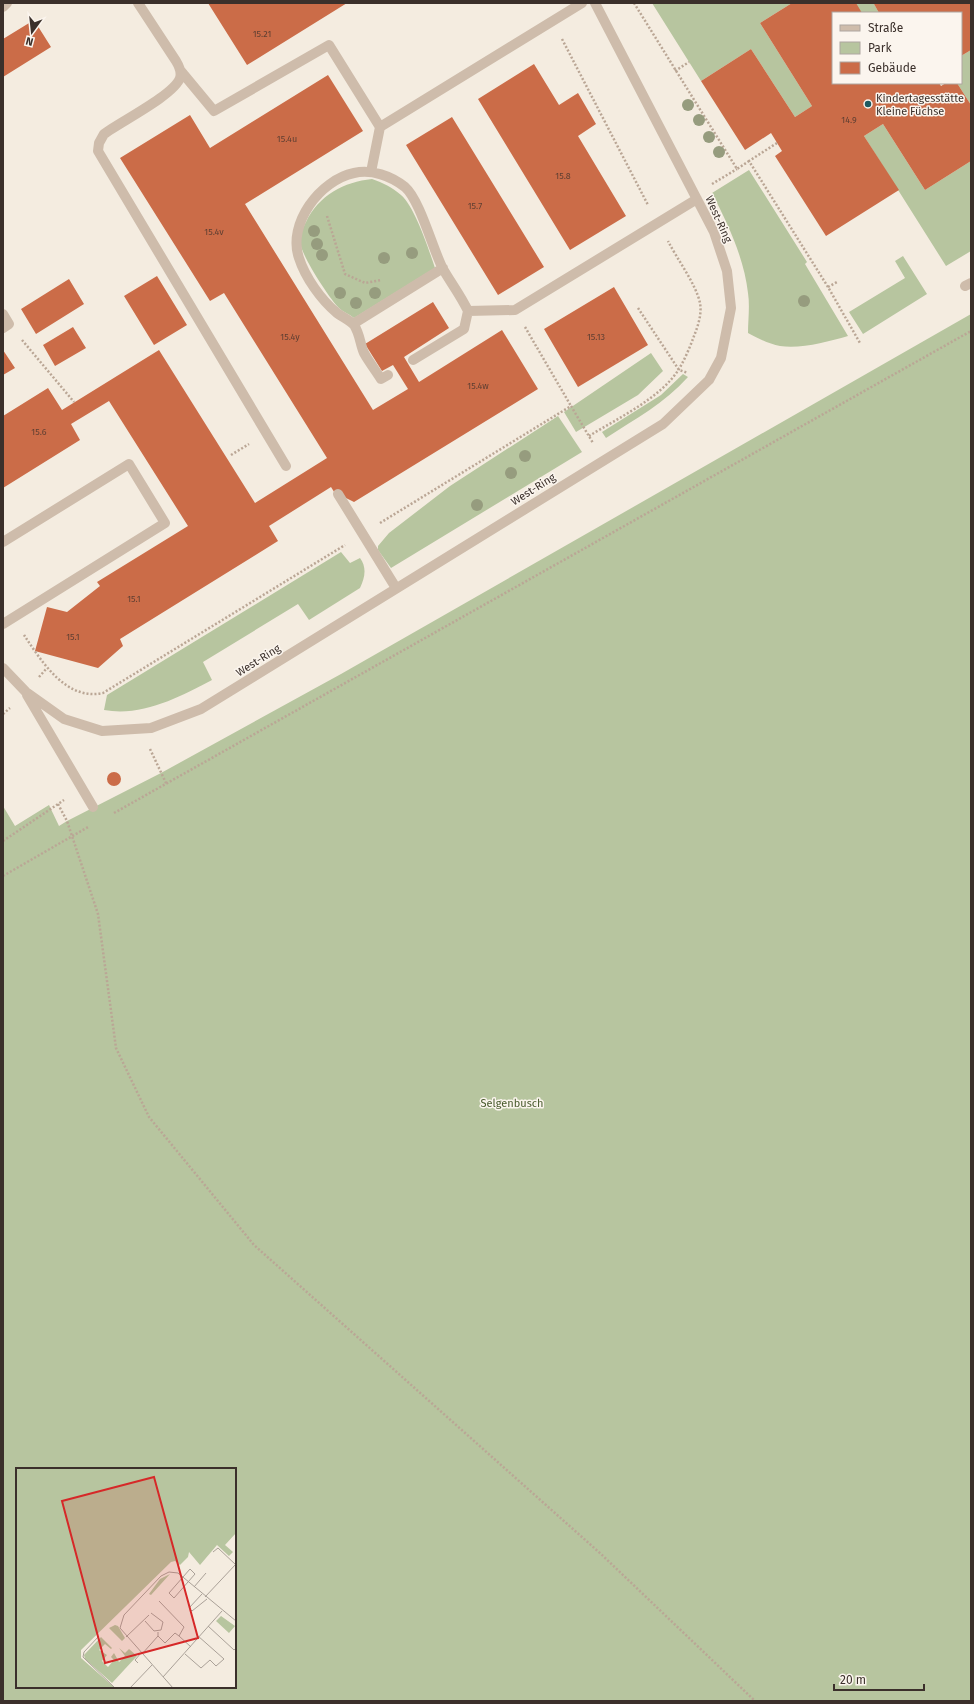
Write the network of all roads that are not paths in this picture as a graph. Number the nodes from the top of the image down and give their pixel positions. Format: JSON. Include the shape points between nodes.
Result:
{"nodes":[{"id":1,"x":7,"y":3,"type":"edge"},
{"id":2,"x":138,"y":3,"type":"edge"},
{"id":3,"x":582,"y":3,"type":"edge"},
{"id":4,"x":599,"y":5,"type":"edge"},
{"id":5,"x":3,"y":7,"type":"edge"},
{"id":6,"x":180,"y":70,"type":"junction"},
{"id":7,"x":380,"y":126,"type":"junction"},
{"id":8,"x":371,"y":172,"type":"junction"},
{"id":9,"x":696,"y":197,"type":"junction"},
{"id":10,"x":443,"y":268,"type":"junction"},
{"id":11,"x":468,"y":311,"type":"junction"},
{"id":12,"x":3,"y":314,"type":"edge"},
{"id":13,"x":353,"y":324,"type":"junction"},
{"id":14,"x":6,"y":326,"type":"edge"},
{"id":15,"x":413,"y":360,"type":"dead end"},
{"id":16,"x":388,"y":375,"type":"dead end"},
{"id":17,"x":286,"y":466,"type":"dead end"},
{"id":18,"x":338,"y":494,"type":"dead end"},
{"id":19,"x":3,"y":542,"type":"edge"},
{"id":20,"x":396,"y":588,"type":"junction"},
{"id":21,"x":3,"y":624,"type":"edge"},
{"id":22,"x":3,"y":668,"type":"edge"},
{"id":23,"x":26,"y":692,"type":"junction"},
{"id":24,"x":93,"y":807,"type":"dead end"}],
"edges":[{"from":1,"to":5,"type":"street"},
{"from":2,"to":6,"type":"street"},
{"from":3,"to":7,"type":"street"},
{"from":4,"to":9,"type":"street","name":"West-Ring"},
{"from":6,"to":7,"type":"street","via":[[214,111],[329,45]]},
{"from":6,"to":17,"type":"street","via":[[178,81],[170,92],[104,134],[98,151]]},
{"from":7,"to":8,"type":"street"},
{"from":8,"to":10,"type":"street","via":[[391,177],[407,188]]},
{"from":8,"to":13,"type":"street","via":[[354,173],[335,181],[317,197],[306,210],[295,243],[305,272],[323,298],[336,312]]},
{"from":9,"to":11,"type":"street","via":[[515,310]]},
{"from":9,"to":20,"type":"street","name":"West-Ring","via":[[714,232],[727,271],[731,308],[721,358],[709,380],[663,424]]},
{"from":10,"to":11,"type":"street"},
{"from":10,"to":13,"type":"street"},
{"from":11,"to":15,"type":"street","via":[[464,330]]},
{"from":12,"to":14,"type":"street"},
{"from":13,"to":16,"type":"street","via":[[364,353],[381,379]]},
{"from":18,"to":20,"type":"street"},
{"from":19,"to":21,"type":"street","via":[[129,464],[165,523]]},
{"from":20,"to":23,"type":"street","name":"West-Ring","via":[[201,709],[151,728],[102,731],[64,719]]},
{"from":22,"to":23,"type":"street","name":"West-Ring"},
{"from":23,"to":24,"type":"street"}]}
